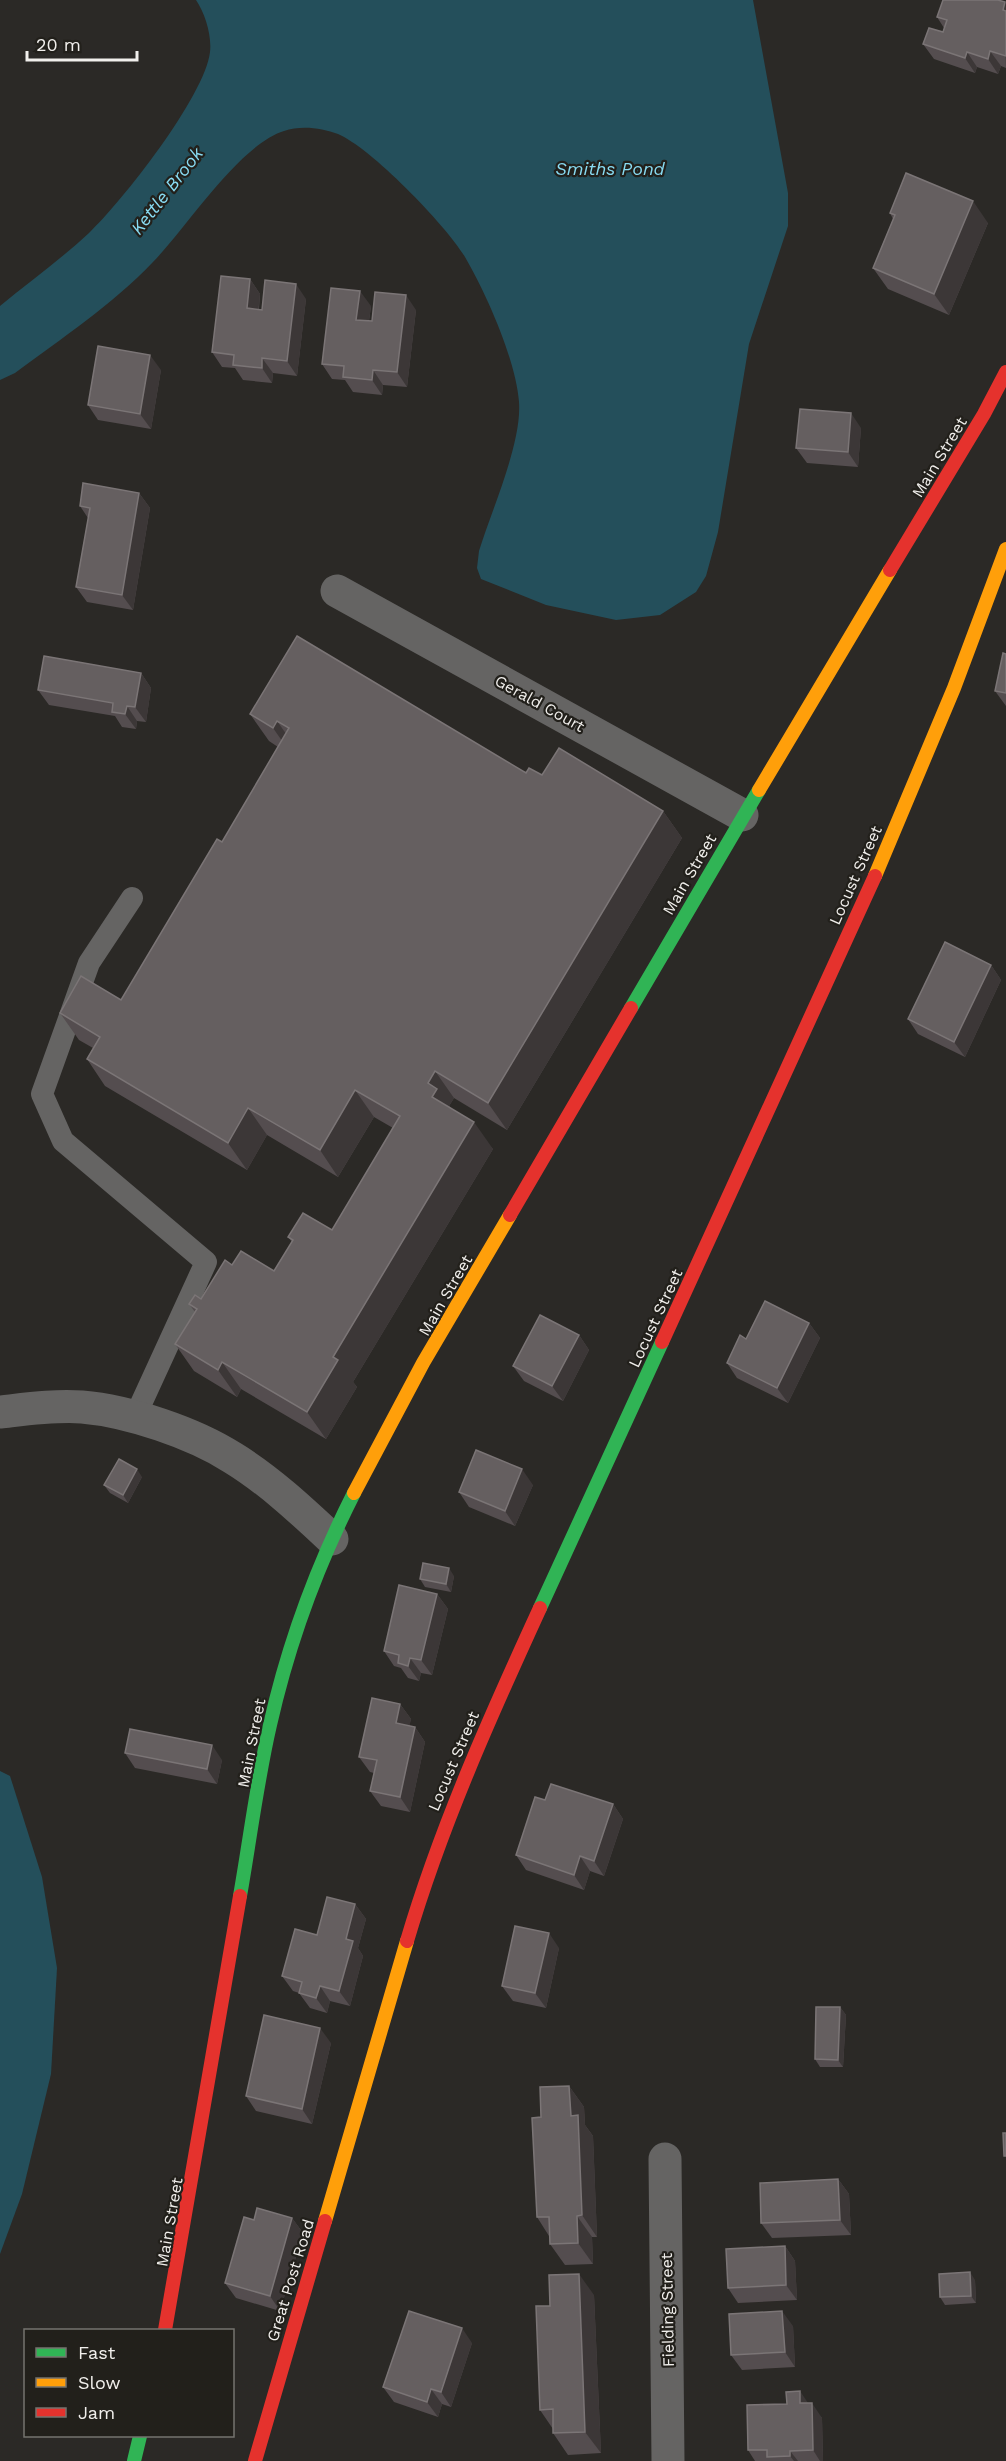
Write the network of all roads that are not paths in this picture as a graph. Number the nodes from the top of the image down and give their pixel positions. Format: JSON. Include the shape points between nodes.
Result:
{"nodes":[{"id":1,"x":1006,"y":372,"type":"edge"},
{"id":2,"x":1006,"y":549,"type":"edge"},
{"id":3,"x":337,"y":591,"type":"dead end"},
{"id":4,"x":996,"y":605,"type":"edge"},
{"id":5,"x":742,"y":815,"type":"junction"},
{"id":6,"x":132,"y":898,"type":"dead end"},
{"id":7,"x":9,"y":1411,"type":"edge"},
{"id":8,"x":134,"y":1419,"type":"junction"},
{"id":9,"x":332,"y":1539,"type":"junction"},
{"id":10,"x":358,"y":2109,"type":"joint"},
{"id":11,"x":665,"y":2159,"type":"dead end"},
{"id":12,"x":165,"y":2329,"type":"edge"},
{"id":13,"x":140,"y":2437,"type":"edge"},
{"id":14,"x":134,"y":2461,"type":"edge"},
{"id":15,"x":255,"y":2461,"type":"edge"},
{"id":16,"x":668,"y":2461,"type":"edge"}],
"edges":[{"from":1,"to":5,"type":"main road","name":"Main Street"},
{"from":2,"to":4,"type":"main road","name":"Locust Street"},
{"from":3,"to":5,"type":"street","name":"Gerald Court"},
{"from":4,"to":10,"type":"main road","name":"Locust Street","via":[[476,1748],[426,1878]]},
{"from":5,"to":9,"type":"main road","name":"Main Street","via":[[394,1416]]},
{"from":6,"to":8,"type":"lane","via":[[89,963],[42,1094],[63,1141],[206,1262]]},
{"from":7,"to":8,"type":"street","via":[[83,1407]]},
{"from":8,"to":9,"type":"street","via":[[204,1442],[234,1458]]},
{"from":9,"to":12,"type":"main road","name":"Main Street","via":[[289,1653],[270,1725]]},
{"from":10,"to":15,"type":"main road","name":"Great Post Road"},
{"from":11,"to":16,"type":"street","name":"Fielding Street"},
{"from":13,"to":14,"type":"main road"}]}
